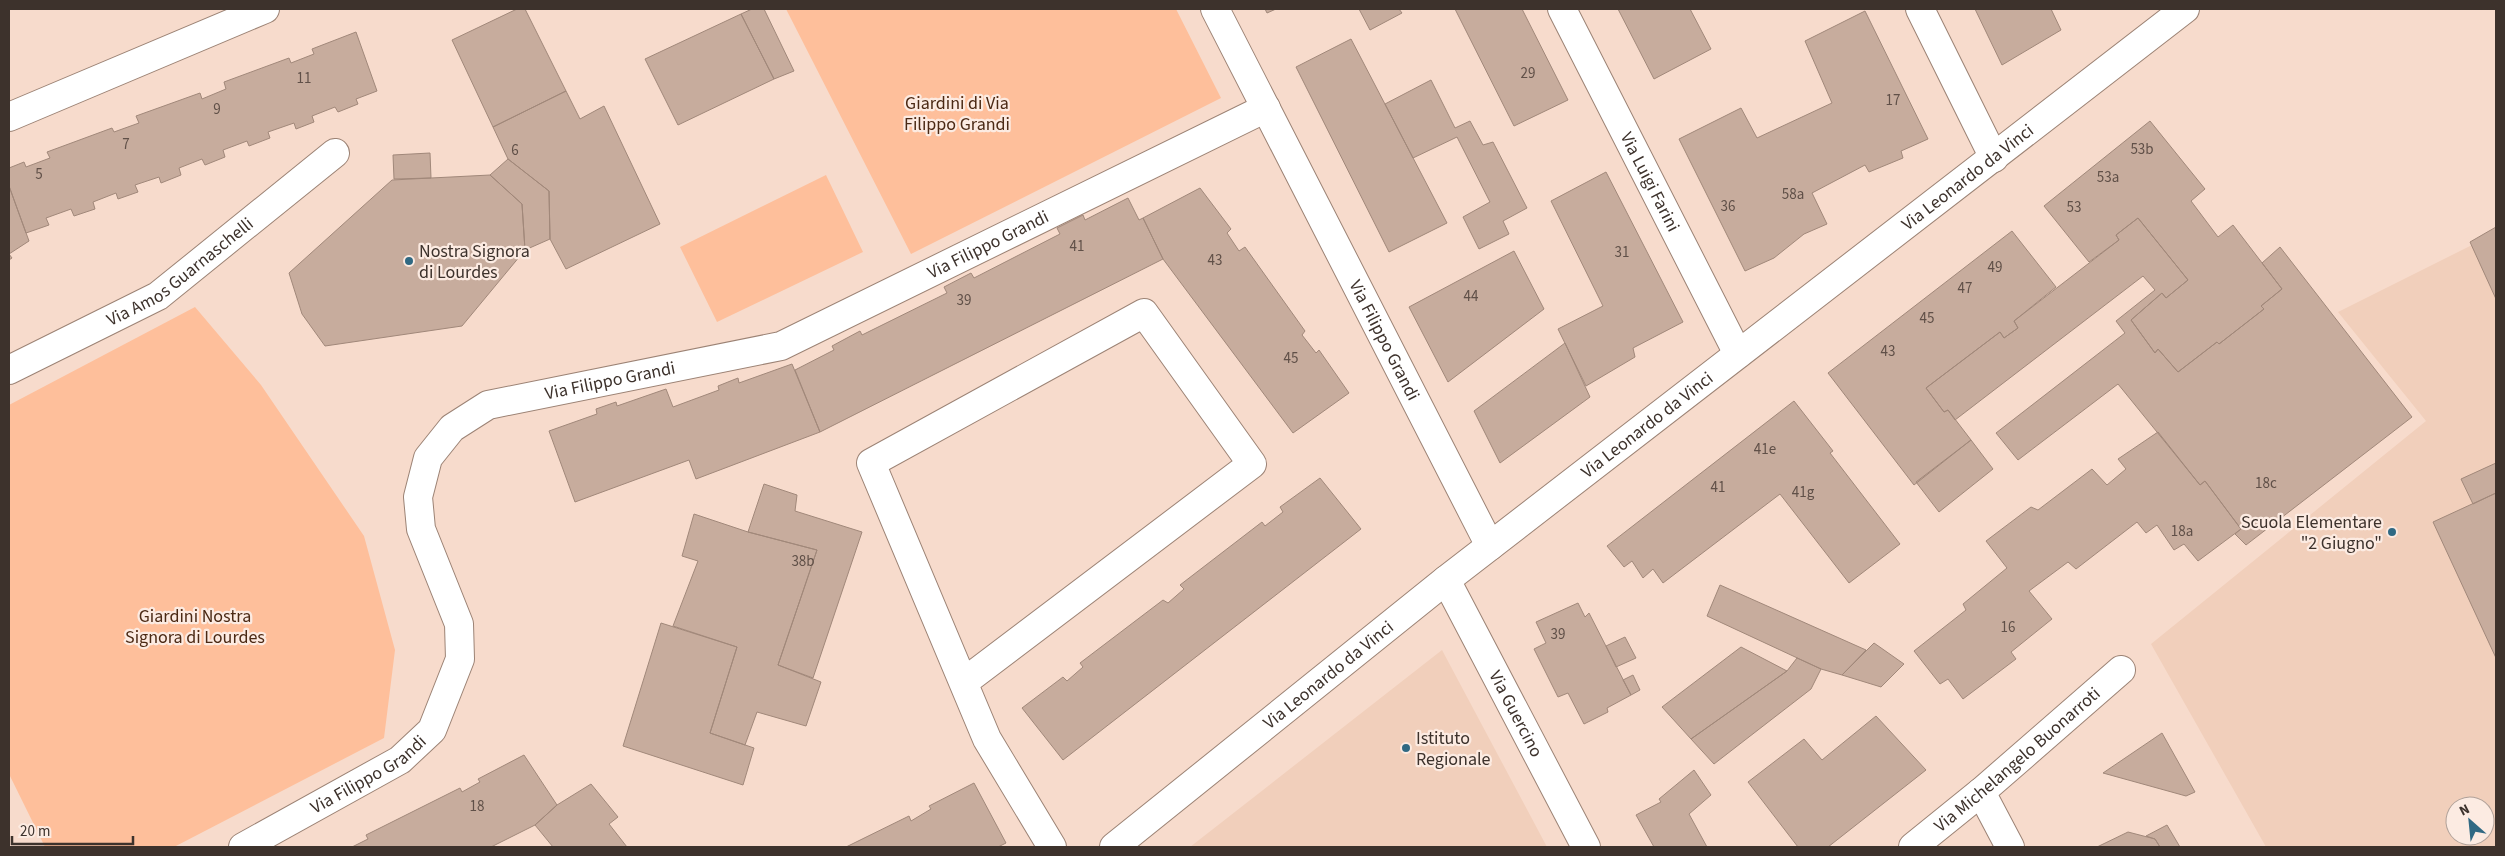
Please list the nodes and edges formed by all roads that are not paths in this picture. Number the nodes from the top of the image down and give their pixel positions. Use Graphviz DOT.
graph roads {
  1 [pos="265,9"];
  2 [pos="1215,9"];
  3 [pos="1562,9"];
  4 [pos="1920,9"];
  5 [pos="2185,9"];
  6 [pos="1266,108"];
  7 [pos="9,117"];
  8 [pos="335,153"];
  9 [pos="1994,158"];
  10 [pos="1738,354"];
  11 [pos="9,370"];
  12 [pos="1490,546"];
  13 [pos="1446,580"];
  14 [pos="2121,670"];
  15 [pos="964,682"];
  16 [pos="1981,792"];
  17 [pos="244,847"];
  18 [pos="1052,847"];
  19 [pos="1114,847"];
  20 [pos="1586,847"];
  21 [pos="1913,847"];
  22 [pos="2010,847"];
  1 -- 7 [label="street"];
  2 -- 6 [label="street, Via Filippo Grandi"];
  3 -- 10 [label="street, Via Luigi Farini"];
  4 -- 9 [label="street"];
  5 -- 9 [label="street, Via Leonardo da Vinci"];
  6 -- 12 [label="street, Via Filippo Grandi"];
  6 -- 17 [label="street, Via Filippo Grandi"];
  8 -- 11 [label="street, Via Amos Guarnaschelli"];
  9 -- 10 [label="street, Via Leonardo da Vinci"];
  10 -- 12 [label="street, Via Leonardo da Vinci"];
  12 -- 13 [label="street, Via Leonardo da Vinci"];
  13 -- 19 [label="street, Via Leonardo da Vinci"];
  13 -- 20 [label="street, Via Guercino"];
  14 -- 16 [label="street, Via Michelangelo Buonarroti"];
  15 -- 15 [label="street"];
  15 -- 18 [label="street"];
  16 -- 21 [label="street, Via Michelangelo Buonarroti"];
  16 -- 22 [label="street"];
}
